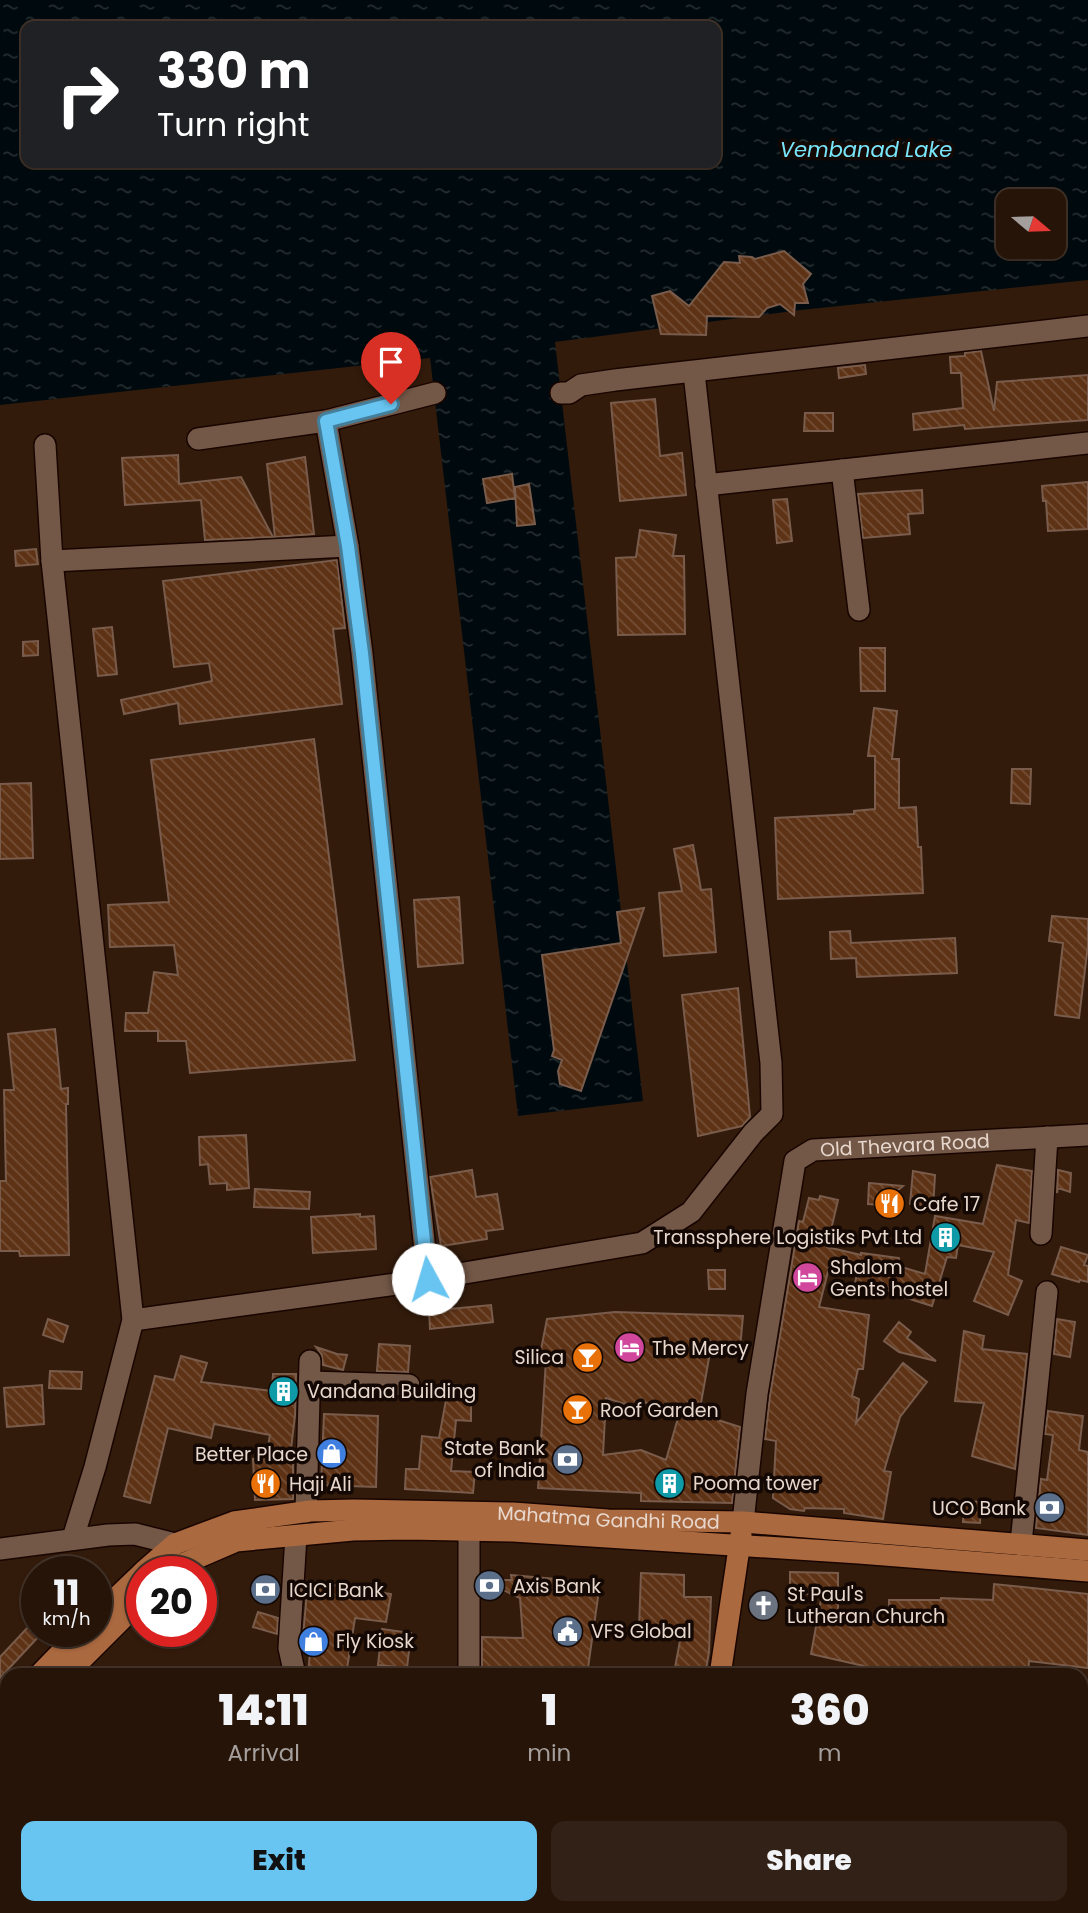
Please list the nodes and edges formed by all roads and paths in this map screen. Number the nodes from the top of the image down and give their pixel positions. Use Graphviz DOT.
graph roads {
  1 [pos="1088,327"];
  2 [pos="694,373"];
  3 [pos="435,393"];
  4 [pos="561,393"];
  5 [pos="326,421"];
  6 [pos="198,439"];
  7 [pos="1088,443"];
  8 [pos="45,445"];
  9 [pos="842,470"];
  10 [pos="706,485"];
  11 [pos="348,546"];
  12 [pos="52,561"];
  13 [pos="859,610"];
  14 [pos="1088,1135"];
  15 [pos="1047,1137"];
  16 [pos="1041,1234"];
  17 [pos="428,1279"];
  18 [pos="1047,1292"];
  19 [pos="133,1320"];
  20 [pos="409,1385"];
  21 [pos="306,1512"];
  22 [pos="743,1522"];
  23 [pos="468,1529"];
  24 [pos="296,1536"];
  25 [pos="73,1538"];
  26 [pos="174,1544"];
  27 [pos="1021,1544"];
  28 [pos="740,1546"];
  29 [pos="0,1549"];
  30 [pos="1088,1550"];
  31 [pos="161,1556"];
  32 [pos="177,1556"];
  33 [pos="204,1556"];
  34 [pos="1088,1571"];
  35 [pos="126,1588"];
  36 [pos="112,1602"];
  37 [pos="126,1615"];
  38 [pos="66,1647"];
  39 [pos="46,1668"];
  40 [pos="73,1668"];
  41 [pos="293,1668"];
  42 [pos="469,1668"];
  43 [pos="721,1668"];
  1 -- 2 [label="street"];
  2 -- 4 [label="street"];
  2 -- 10 [label="street"];
  3 -- 5 [label="street"];
  5 -- 6 [label="street"];
  5 -- 11 [label="street"];
  7 -- 9 [label="street"];
  8 -- 12 [label="street"];
  9 -- 10 [label="street"];
  9 -- 13 [label="street"];
  10 -- 17 [label="street"];
  11 -- 12 [label="street"];
  11 -- 17 [label="street"];
  12 -- 19 [label="street"];
  14 -- 15 [label="street, Old Thevara Road"];
  15 -- 16 [label="street"];
  15 -- 22 [label="street, Old Thevara Road"];
  17 -- 19 [label="street"];
  18 -- 27 [label="street"];
  19 -- 25 [label="street"];
  20 -- 21 [label="street"];
  21 -- 22 [label="main road, Mahatma Gandhi Road"];
  21 -- 26 [label="main road, Mahatma Gandhi Road"];
  22 -- 27 [label="main road, Mahatma Gandhi Road"];
  22 -- 28 [label="main road"];
  23 -- 24 [label="main road, Mahatma Gandhi Road"];
  23 -- 28 [label="main road, Mahatma Gandhi Road"];
  23 -- 42 [label="street"];
  24 -- 33 [label="main road, Mahatma Gandhi Road"];
  24 -- 41 [label="street"];
  25 -- 26 [label="street"];
  25 -- 29 [label="street"];
  26 -- 31 [label="main road, Mahatma Gandhi Road"];
  26 -- 32 [label="main road"];
  27 -- 30 [label="main road, Mahatma Gandhi Road"];
  28 -- 34 [label="main road, Mahatma Gandhi Road"];
  28 -- 43 [label="main road"];
  35 -- 36 [label="main road, Mahatma Gandhi Road"];
  37 -- 40 [label="main road"];
  38 -- 39 [label="main road"];
}
